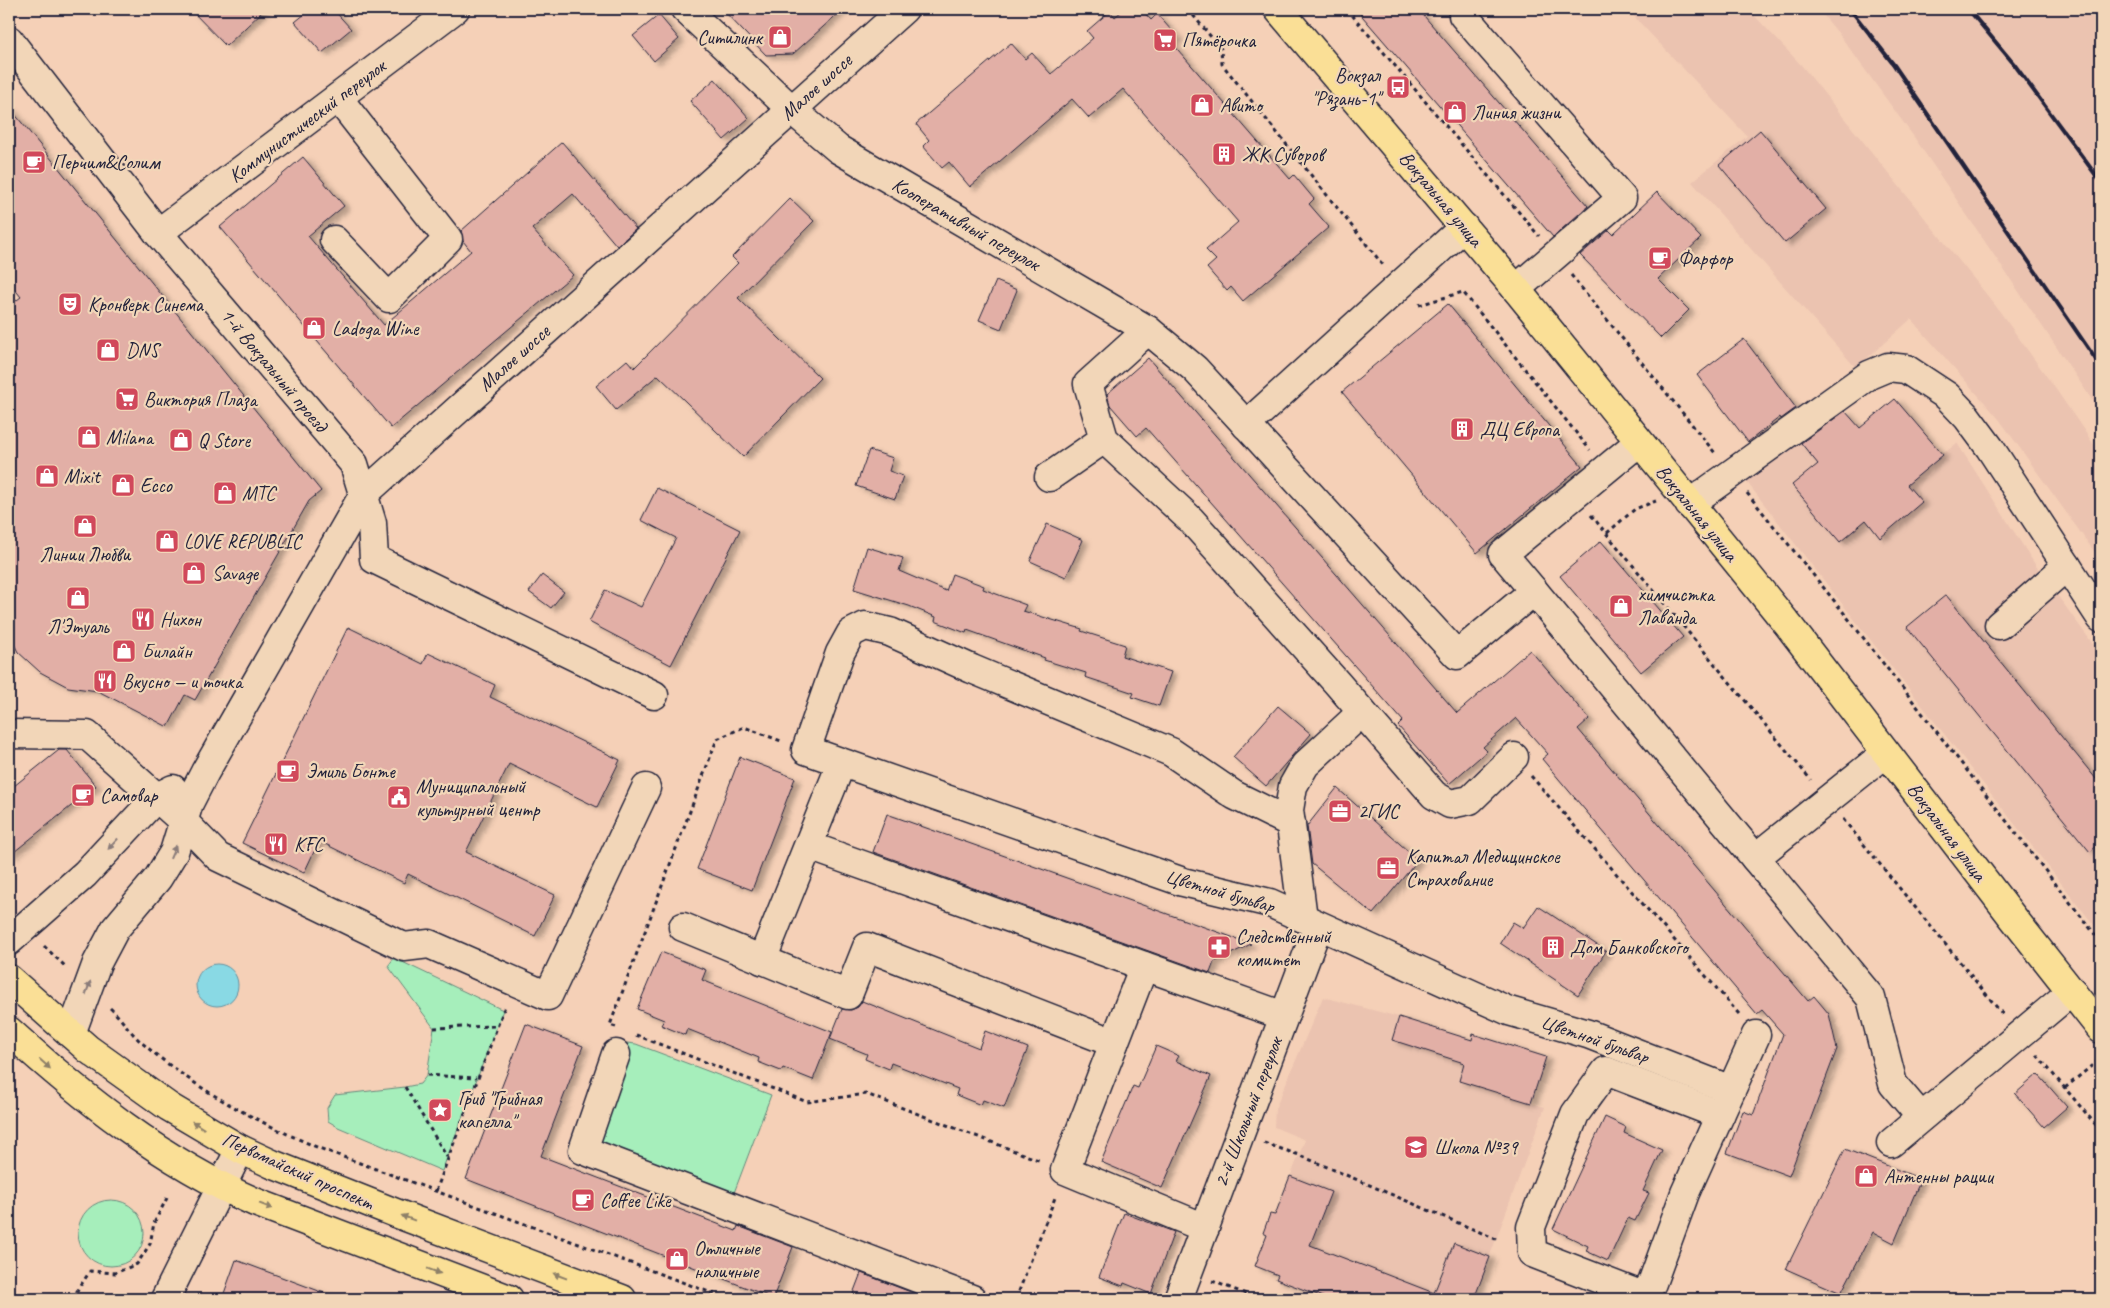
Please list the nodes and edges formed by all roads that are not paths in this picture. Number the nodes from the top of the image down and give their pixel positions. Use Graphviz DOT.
graph roads {
  1 [pos="455,9"];
  2 [pos="686,9"];
  3 [pos="904,9"];
  4 [pos="1278,9"];
  5 [pos="1463,15"];
  6 [pos="9,40"];
  7 [pos="338,98"];
  8 [pos="791,109"];
  9 [pos="1464,227"];
  10 [pos="158,233"];
  11 [pos="334,240"];
  12 [pos="1516,289"];
  13 [pos="1148,330"];
  14 [pos="1246,425"];
  15 [pos="1104,439"];
  16 [pos="1639,442"];
  17 [pos="1049,477"];
  18 [pos="364,494"];
  19 [pos="1689,504"];
  20 [pos="2067,566"];
  21 [pos="1534,591"];
  22 [pos="2101,618"];
  23 [pos="1999,625"];
  24 [pos="654,695"];
  25 [pos="1362,712"];
  26 [pos="9,734"];
  27 [pos="1886,753"];
  28 [pos="1514,757"];
  29 [pos="840,764"];
  30 [pos="205,772"];
  31 [pos="646,788"];
  32 [pos="157,797"];
  33 [pos="184,821"];
  34 [pos="1291,823"];
  35 [pos="809,846"];
  36 [pos="1755,858"];
  37 [pos="1311,922"];
  38 [pos="683,927"];
  39 [pos="16,934"];
  40 [pos="762,960"];
  41 [pos="1144,966"];
  42 [pos="9,979"];
  43 [pos="2072,992"];
  44 [pos="1284,1016"];
  45 [pos="2101,1029"];
  46 [pos="9,1031"];
  47 [pos="71,1034"];
  48 [pos="1756,1034"];
  49 [pos="1114,1043"];
  50 [pos="619,1044"];
  51 [pos="1731,1090"];
  52 [pos="1720,1115"];
  53 [pos="1921,1117"];
  54 [pos="1891,1143"];
  55 [pos="240,1149"];
  56 [pos="221,1187"];
  57 [pos="1205,1228"];
  58 [pos="1644,1298"];
  59 [pos="165,1299"];
  60 [pos="509,1299"];
  61 [pos="622,1299"];
  62 [pos="972,1299"];
  63 [pos="1178,1299"];
  1 -- 7 [label="street, Коммунистический переулок"];
  2 -- 8 [label="street, Кооперативный переулок"];
  3 -- 8 [label="street, Малое шоссе"];
  4 -- 9 [label="main road, Вокзальная улица"];
  5 -- 12 [label="street"];
  6 -- 10 [label="street, 1-й Вокзальный проезд"];
  7 -- 10 [label="street, Коммунистический переулок"];
  7 -- 11 [label="street"];
  8 -- 13 [label="street, Кооперативный переулок"];
  8 -- 18 [label="street, Малое шоссе"];
  9 -- 12 [label="main road, Вокзальная улица"];
  9 -- 14 [label="street"];
  10 -- 18 [label="street, 1-й Вокзальный проезд"];
  12 -- 16 [label="main road, Вокзальная улица"];
  13 -- 14 [label="street, Кооперативный переулок"];
  13 -- 15 [label="street"];
  14 -- 21 [label="street, Кооперативный переулок"];
  15 -- 17 [label="street"];
  15 -- 25 [label="street"];
  16 -- 19 [label="main road, Вокзальная улица"];
  16 -- 21 [label="street"];
  18 -- 24 [label="street, 1-й Вокзальный проезд"];
  18 -- 30 [label="street, Малое шоссе"];
  19 -- 20 [label="street"];
  19 -- 27 [label="main road, Вокзальная улица"];
  20 -- 22 [label="street"];
  20 -- 23 [label="street"];
  21 -- 36 [label="street"];
  25 -- 28 [label="street"];
  25 -- 34 [label="street"];
  26 -- 32 [label="street"];
  27 -- 36 [label="street"];
  27 -- 43 [label="main road, Вокзальная улица"];
  29 -- 34 [label="street, Цветной бульвар"];
  29 -- 35 [label="street"];
  29 -- 37 [label="street, Цветной бульвар"];
  30 -- 32 [label="street"];
  30 -- 33 [label="street, Малое шоссе"];
  31 -- 33 [label="street"];
  32 -- 33 [label="street"];
  32 -- 39 [label="street, one-way"];
  47 -- 33 [label="street, Малое шоссе, one-way"];
  34 -- 37 [label="street"];
  35 -- 40 [label="street"];
  35 -- 41 [label="street"];
  36 -- 53 [label="street"];
  37 -- 44 [label="street, 2-й Школьный переулок"];
  37 -- 51 [label="street, Цветной бульвар"];
  38 -- 40 [label="street"];
  40 -- 49 [label="street"];
  41 -- 44 [label="street"];
  41 -- 49 [label="street"];
  42 -- 47 [label="main road, Первомайский проспект"];
  43 -- 45 [label="main road, Вокзальная улица"];
  43 -- 53 [label="street"];
  44 -- 57 [label="street, 2-й Школьный переулок"];
  46 -- 56 [label="main road, Первомайский проспект, one-way"];
  55 -- 47 [label="main road, Первомайский проспект, one-way"];
  48 -- 51 [label="street"];
  49 -- 57 [label="street"];
  50 -- 62 [label="street"];
  51 -- 52 [label="street"];
  52 -- 58 [label="street"];
  52 -- 58 [label="street"];
  53 -- 54 [label="street"];
  55 -- 56 [label="street"];
  61 -- 55 [label="main road, Первомайский проспект, one-way"];
  56 -- 59 [label="street"];
  56 -- 60 [label="main road, Первомайский проспект, one-way"];
  57 -- 63 [label="street, 2-й Школьный переулок"];
}
